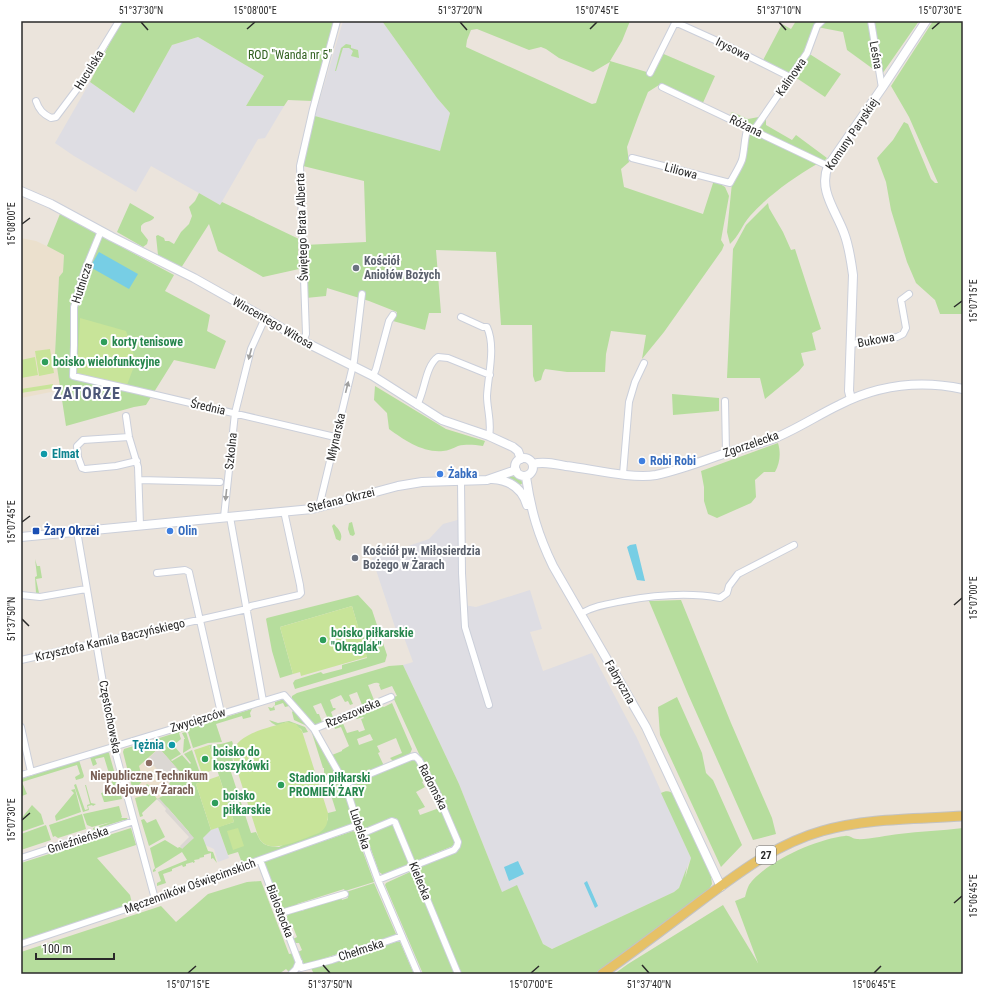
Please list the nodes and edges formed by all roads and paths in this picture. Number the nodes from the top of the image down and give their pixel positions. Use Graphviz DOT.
graph roads {
  1 [pos="119,21"];
  2 [pos="337,21"];
  3 [pos="822,21"];
  4 [pos="871,21"];
  5 [pos="926,21"];
  6 [pos="675,22"];
  7 [pos="650,73"];
  8 [pos="790,77"];
  9 [pos="662,87"];
  10 [pos="882,88"];
  11 [pos="36,101"];
  12 [pos="751,129"];
  13 [pos="632,158"];
  14 [pos="828,166"];
  15 [pos="21,191"];
  16 [pos="101,231"];
  17 [pos="362,294"];
  18 [pos="909,294"];
  19 [pos="393,315"];
  20 [pos="461,317"];
  21 [pos="264,318"];
  22 [pos="303,341"];
  23 [pos="851,344"];
  24 [pos="644,363"];
  25 [pos="352,367"];
  26 [pos="490,375"];
  27 [pos="373,376"];
  28 [pos="81,379"];
  29 [pos="963,389"];
  30 [pos="851,399"];
  31 [pos="725,401"];
  32 [pos="417,405"];
  33 [pos="235,413"];
  34 [pos="126,416"];
  35 [pos="129,436"];
  36 [pos="489,436"];
  37 [pos="335,437"];
  38 [pos="726,454"];
  39 [pos="521,459"];
  40 [pos="137,462"];
  41 [pos="533,464"];
  42 [pos="516,470"];
  43 [pos="623,474"];
  44 [pos="526,476"];
  45 [pos="492,479"];
  46 [pos="139,480"];
  47 [pos="461,481"];
  48 [pos="220,482"];
  49 [pos="319,507"];
  50 [pos="284,511"];
  51 [pos="227,517"];
  52 [pos="534,520"];
  53 [pos="140,525"];
  54 [pos="77,531"];
  55 [pos="21,537"];
  56 [pos="794,545"];
  57 [pos="157,573"];
  58 [pos="86,589"];
  59 [pos="21,595"];
  60 [pos="247,609"];
  61 [pos="582,613"];
  62 [pos="200,620"];
  63 [pos="96,643"];
  64 [pos="21,660"];
  65 [pos="284,695"];
  66 [pos="391,697"];
  67 [pos="263,701"];
  68 [pos="489,705"];
  69 [pos="221,713"];
  70 [pos="21,727"];
  71 [pos="314,729"];
  72 [pos="114,747"];
  73 [pos="31,772"];
  74 [pos="21,775"];
  75 [pos="345,784"];
  76 [pos="963,816"];
  77 [pos="134,821"];
  78 [pos="358,825"];
  79 [pos="361,834"];
  80 [pos="21,858"];
  81 [pos="260,860"];
  82 [pos="414,866"];
  83 [pos="378,880"];
  84 [pos="721,886"];
  85 [pos="345,894"];
  86 [pos="155,899"];
  87 [pos="281,913"];
  88 [pos="402,936"];
  89 [pos="21,944"];
  90 [pos="299,962"];
  91 [pos="291,974"];
  92 [pos="418,974"];
  93 [pos="458,974"];
  94 [pos="602,974"];
  1 -- 11 [label="street, Huculska"];
  2 -- 22 [label="street, Świętego Brata Alberta"];
  3 -- 8 [label="street, Kalinowa"];
  4 -- 10 [label="street, Leśna"];
  5 -- 10 [label="street, Komuny Paryskiej"];
  6 -- 7 [label="street"];
  6 -- 8 [label="street, Irysowa"];
  8 -- 12 [label="street, Kalinowa"];
  9 -- 12 [label="street, Różana"];
  10 -- 14 [label="street, Komuny Paryskiej"];
  12 -- 13 [label="street, Liliowa"];
  12 -- 14 [label="street, Różana"];
  14 -- 23 [label="street, Komuny Paryskiej"];
  15 -- 16 [label="street, Wincentego Witosa"];
  16 -- 21 [label="street, Wincentego Witosa"];
  16 -- 28 [label="street, Hutnicza"];
  17 -- 25 [label="street, Młynarska"];
  18 -- 23 [label="street, Bukowa"];
  19 -- 27 [label="street"];
  20 -- 26 [label="street"];
  21 -- 22 [label="street, Wincentego Witosa"];
  21 -- 33 [label="street, Szkolna, one-way"];
  22 -- 25 [label="street, Wincentego Witosa"];
  23 -- 30 [label="street, Komuny Paryskiej"];
  24 -- 43 [label="street"];
  25 -- 27 [label="street, Wincentego Witosa"];
  37 -- 25 [label="street, Młynarska, one-way"];
  26 -- 32 [label="street"];
  26 -- 36 [label="street"];
  27 -- 32 [label="street, Wincentego Witosa"];
  28 -- 33 [label="street, Średnia"];
  29 -- 30 [label="street, Zgorzelecka"];
  30 -- 38 [label="street, Zgorzelecka"];
  31 -- 38 [label="street"];
  32 -- 36 [label="street, Wincentego Witosa"];
  33 -- 37 [label="street, Średnia"];
  33 -- 51 [label="street, Szkolna, one-way"];
  34 -- 35 [label="street"];
  35 -- 40 [label="street"];
  35 -- 40 [label="street"];
  36 -- 39 [label="street, Wincentego Witosa"];
  37 -- 49 [label="street, Młynarska"];
  38 -- 43 [label="street, Zgorzelecka"];
  39 -- 41 [label="street"];
  39 -- 42 [label="street"];
  40 -- 46 [label="street"];
  41 -- 43 [label="street, Zgorzelecka"];
  41 -- 44 [label="street"];
  42 -- 44 [label="street"];
  42 -- 45 [label="street, Stefana Okrzei"];
  44 -- 52 [label="street, Fabryczna"];
  45 -- 47 [label="street, Stefana Okrzei"];
  45 -- 52 [label="street"];
  46 -- 48 [label="street"];
  46 -- 53 [label="street"];
  47 -- 49 [label="street, Stefana Okrzei"];
  47 -- 68 [label="street"];
  49 -- 50 [label="street, Stefana Okrzei"];
  50 -- 51 [label="street, Stefana Okrzei"];
  50 -- 60 [label="street, Krzysztofa Kamila Baczyńskiego"];
  51 -- 53 [label="street, Stefana Okrzei"];
  51 -- 60 [label="street"];
  52 -- 61 [label="street, Fabryczna"];
  53 -- 54 [label="street, Stefana Okrzei"];
  54 -- 55 [label="street, Stefana Okrzei"];
  54 -- 58 [label="street, Częstochowska"];
  56 -- 61 [label="street"];
  57 -- 62 [label="street, Krzysztofa Kamila Baczyńskiego"];
  58 -- 59 [label="street"];
  58 -- 63 [label="street, Częstochowska"];
  60 -- 62 [label="street, Krzysztofa Kamila Baczyńskiego"];
  60 -- 67 [label="street"];
  61 -- 84 [label="street, Fabryczna"];
  62 -- 63 [label="street, Krzysztofa Kamila Baczyńskiego"];
  62 -- 69 [label="street, Krzysztofa Kamila Baczyńskiego"];
  63 -- 64 [label="street, Krzysztofa Kamila Baczyńskiego"];
  63 -- 72 [label="street, Częstochowska"];
  65 -- 67 [label="street, Zwycięzców"];
  65 -- 71 [label="street, Lubelska"];
  66 -- 71 [label="street, Rzeszowska"];
  67 -- 69 [label="street, Zwycięzców"];
  69 -- 72 [label="street, Zwycięzców"];
  70 -- 73 [label="street"];
  71 -- 75 [label="street, Lubelska"];
  72 -- 73 [label="street, Zwycięzców"];
  72 -- 77 [label="street, Częstochowska"];
  73 -- 74 [label="street, Zwycięzców"];
  75 -- 78 [label="street, Lubelska"];
  75 -- 82 [label="street, Radomska"];
  76 -- 84 [label="main road, 27"];
  77 -- 80 [label="street, Gnieźnieńska"];
  77 -- 86 [label="street, Częstochowska"];
  78 -- 79 [label="street, Lubelska"];
  78 -- 81 [label="street, Męczenników Oświęcimskich"];
  79 -- 82 [label="street, Kielecka"];
  79 -- 83 [label="street, Lubelska"];
  81 -- 86 [label="street, Męczenników Oświęcimskich"];
  81 -- 87 [label="street, Białostocka"];
  82 -- 83 [label="street"];
  82 -- 93 [label="street, Kielecka"];
  83 -- 88 [label="street, Lubelska"];
  84 -- 94 [label="main road, 27"];
  85 -- 87 [label="street"];
  86 -- 89 [label="street, Męczenników Oświęcimskich"];
  87 -- 90 [label="street, Białostocka"];
  88 -- 90 [label="street, Chełmska"];
  88 -- 92 [label="street, Lubelska"];
  90 -- 91 [label="street"];
}
